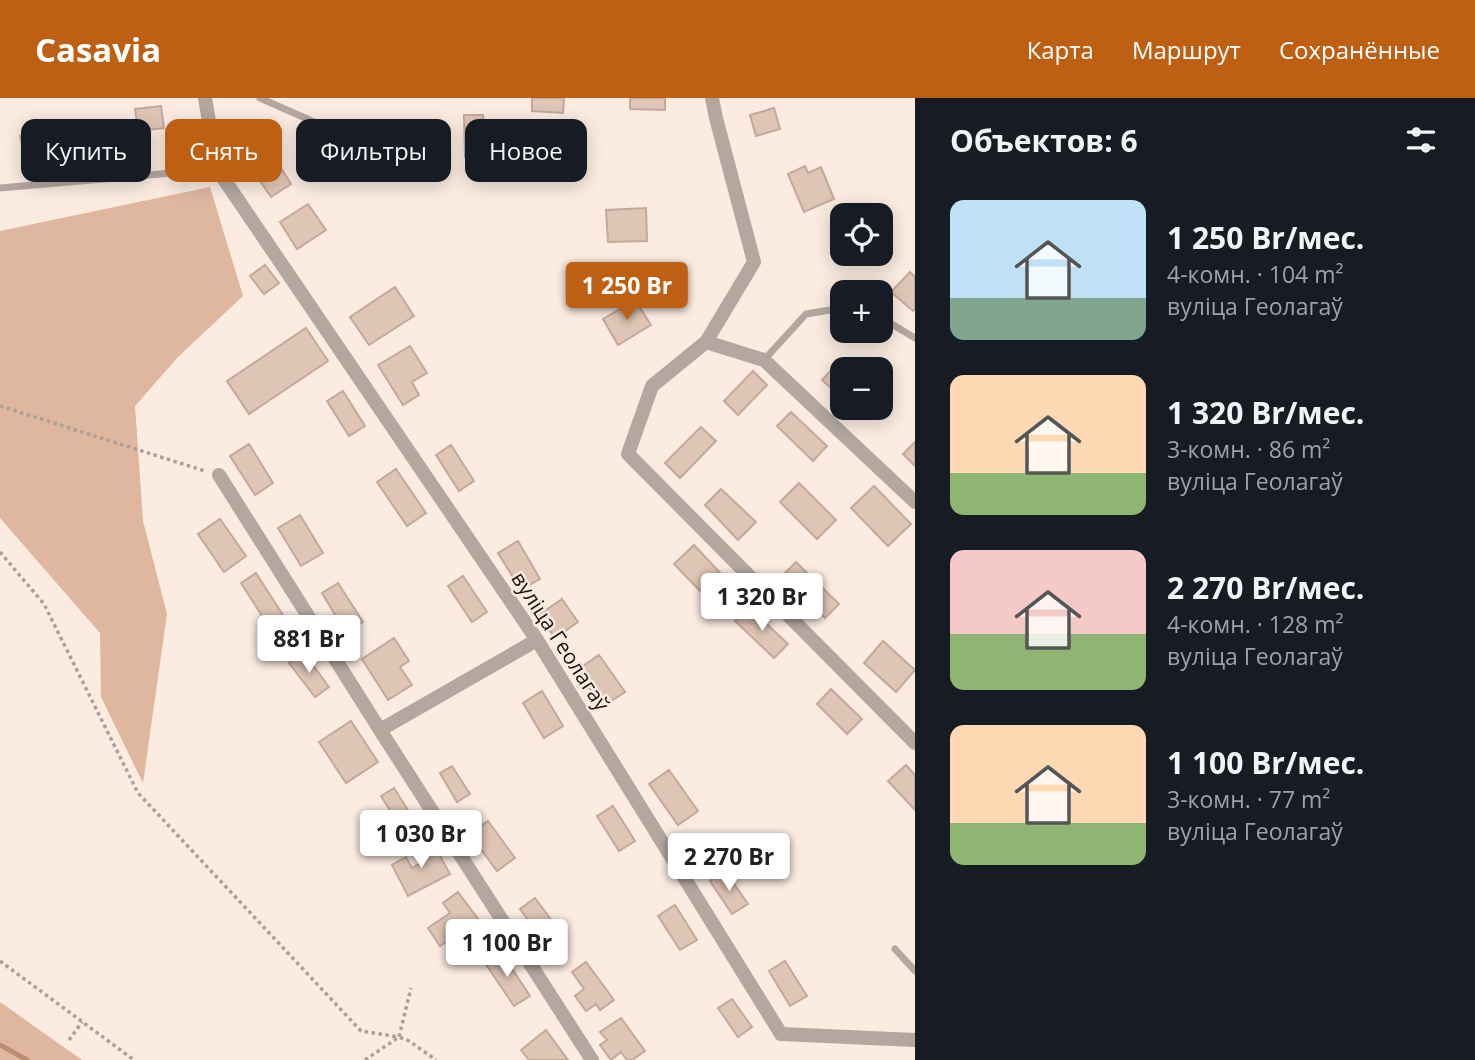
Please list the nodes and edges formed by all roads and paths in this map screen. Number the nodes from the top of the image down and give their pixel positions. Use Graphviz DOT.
graph roads {
  1 [pos="205,98"];
  2 [pos="260,98"];
  3 [pos="712,98"];
  4 [pos="209,119"];
  5 [pos="307,119"];
  6 [pos="165,174"];
  7 [pos="226,182"];
  8 [pos="0,188"];
  9 [pos="830,310"];
  10 [pos="893,325"];
  11 [pos="915,338"];
  12 [pos="706,342"];
  13 [pos="764,360"];
  14 [pos="0,406"];
  15 [pos="219,475"];
  16 [pos="915,502"];
  17 [pos="0,552"];
  18 [pos="537,640"];
  19 [pos="380,730"];
  20 [pos="915,743"];
  21 [pos="895,948"];
  22 [pos="0,961"];
  23 [pos="915,971"];
  24 [pos="411,988"];
  25 [pos="82,1021"];
  26 [pos="399,1037"];
  27 [pos="69,1040"];
  28 [pos="915,1040"];
  29 [pos="134,1060"];
  30 [pos="365,1060"];
  31 [pos="436,1060"];
  32 [pos="592,1060"];
  1 -- 4 [label="street"];
  2 -- 5 [label="lane"];
  3 -- 12 [label="street"];
  6 -- 8 [label="lane"];
  7 -- 18 [label="street, вуліца Геолагаў"];
  9 -- 13 [label="lane"];
  10 -- 11 [label="lane"];
  12 -- 13 [label="street"];
  12 -- 20 [label="street"];
  13 -- 16 [label="street"];
  14 -- 15 [label="path"];
  15 -- 19 [label="street"];
  17 -- 26 [label="path"];
  18 -- 19 [label="street"];
  18 -- 28 [label="street, вуліца Геолагаў"];
  19 -- 32 [label="street"];
  21 -- 23 [label="lane"];
  22 -- 25 [label="path"];
  24 -- 26 [label="path"];
  25 -- 27 [label="path"];
  25 -- 29 [label="path"];
  26 -- 30 [label="path"];
  26 -- 31 [label="path"];
}
